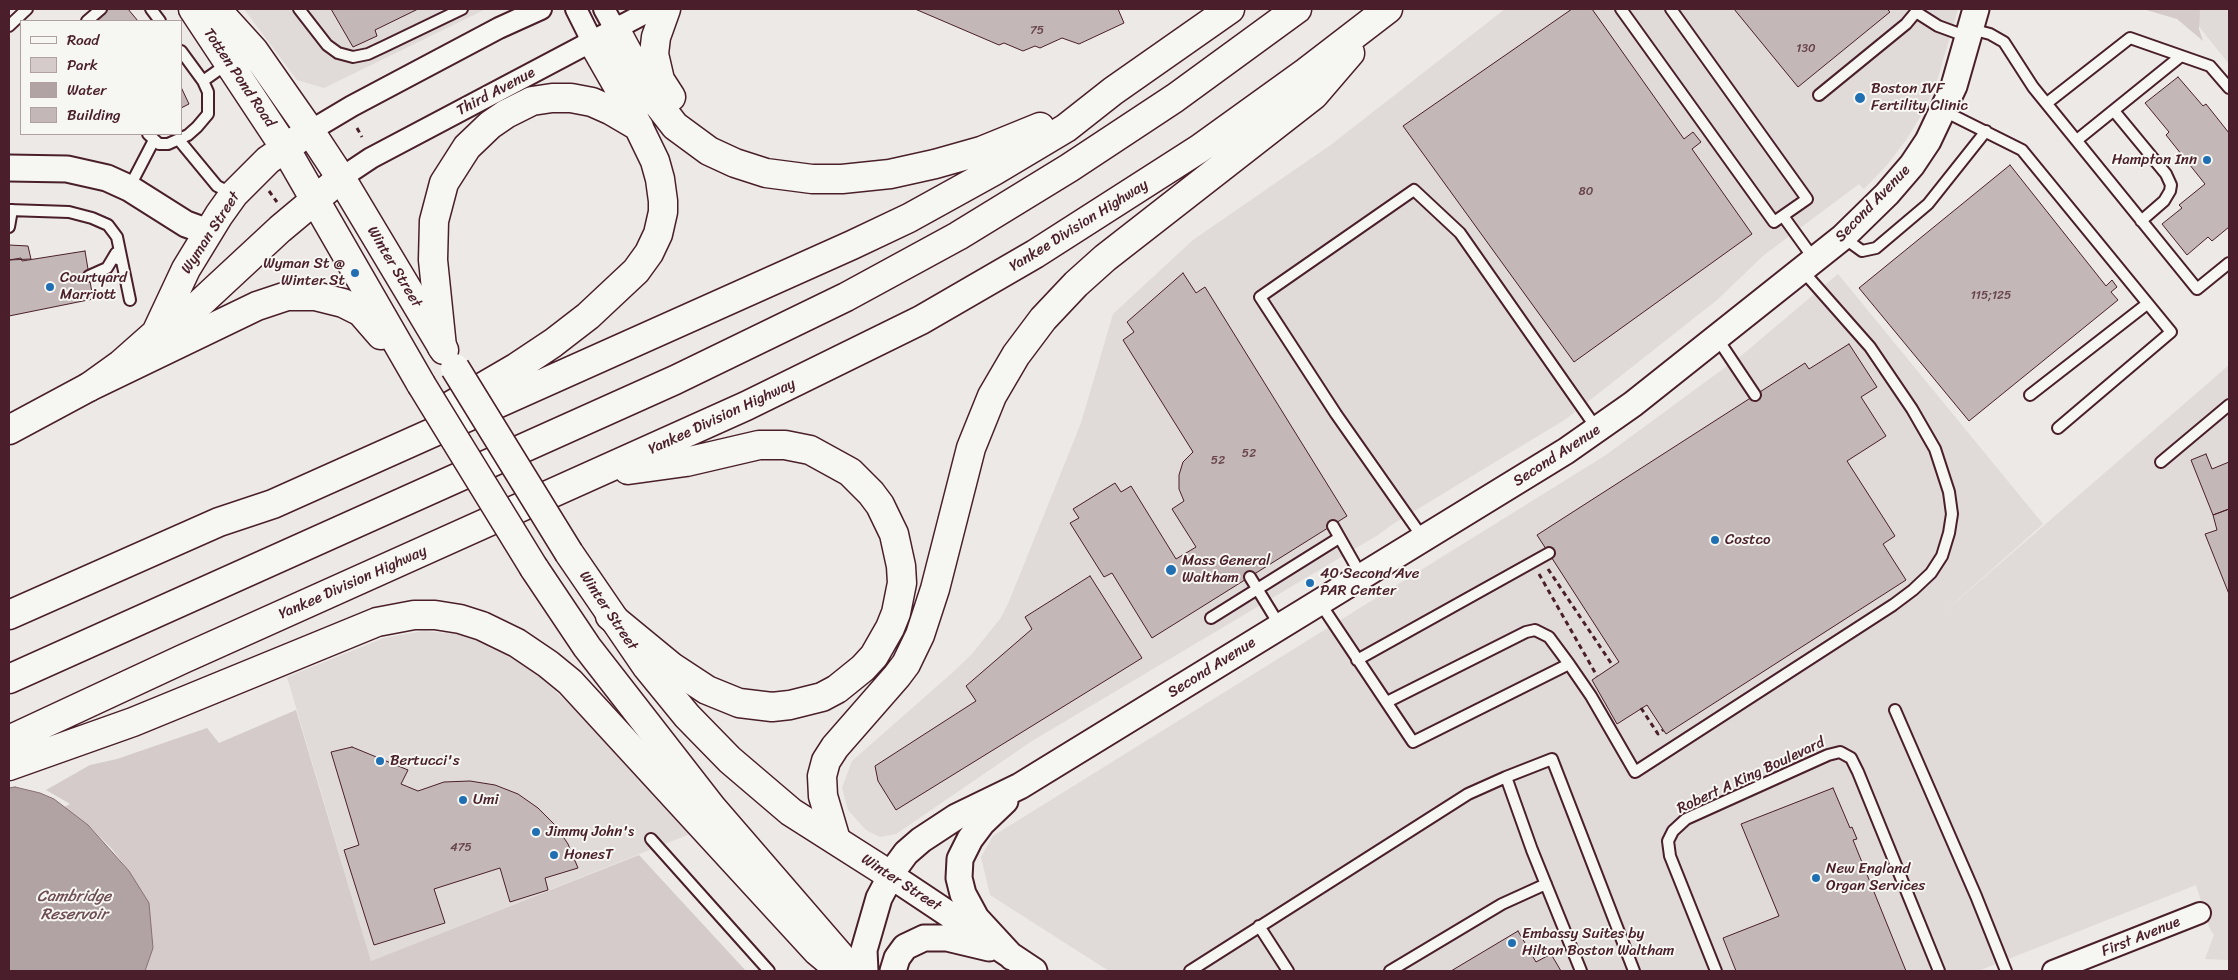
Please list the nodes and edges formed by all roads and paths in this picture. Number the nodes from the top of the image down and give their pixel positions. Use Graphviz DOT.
graph roads {
  1 [pos="28,9"];
  2 [pos="102,9"];
  3 [pos="152,9"];
  4 [pos="193,9"];
  5 [pos="216,9"];
  6 [pos="299,9"];
  7 [pos="462,9"];
  8 [pos="541,9"];
  9 [pos="576,9"];
  10 [pos="653,9"];
  11 [pos="666,9"];
  12 [pos="1230,9"];
  13 [pos="1297,9"];
  14 [pos="1388,9"];
  15 [pos="1621,9"];
  16 [pos="1671,9"];
  17 [pos="1917,10"];
  18 [pos="88,20"];
  19 [pos="159,20"];
  20 [pos="1971,25"];
  21 [pos="9,26"];
  22 [pos="604,26"];
  23 [pos="182,52"];
  24 [pos="2181,56"];
  25 [pos="228,64"];
  26 [pos="203,81"];
  27 [pos="2229,88"];
  28 [pos="1113,91"];
  29 [pos="1819,95"];
  30 [pos="2047,103"];
  31 [pos="1944,111"];
  32 [pos="2114,111"];
  33 [pos="639,127"];
  34 [pos="357,128"];
  35 [pos="310,131"];
  36 [pos="1986,131"];
  37 [pos="151,137"];
  38 [pos="362,137"];
  39 [pos="178,140"];
  40 [pos="2076,140"];
  41 [pos="285,148"];
  42 [pos="9,168"];
  43 [pos="781,176"];
  44 [pos="341,178"];
  45 [pos="129,188"];
  46 [pos="268,189"];
  47 [pos="234,194"];
  48 [pos="314,200"];
  49 [pos="278,202"];
  50 [pos="10,210"];
  51 [pos="1783,216"];
  52 [pos="2141,221"];
  53 [pos="9,227"];
  54 [pos="208,232"];
  55 [pos="1843,237"];
  56 [pos="2229,263"];
  57 [pos="1809,265"];
  58 [pos="89,276"];
  59 [pos="2147,304"];
  60 [pos="156,333"];
  61 [pos="1717,338"];
  62 [pos="449,358"];
  63 [pos="417,386"];
  64 [pos="89,387"];
  65 [pos="1755,395"];
  66 [pos="2030,396"];
  67 [pos="2229,405"];
  68 [pos="2058,428"];
  69 [pos="9,430"];
  70 [pos="1598,430"];
  71 [pos="2161,462"];
  72 [pos="596,474"];
  73 [pos="219,522"];
  74 [pos="1333,526"];
  75 [pos="1340,538"];
  76 [pos="1424,539"];
  77 [pos="1549,553"];
  78 [pos="1250,577"];
  79 [pos="1362,577"];
  80 [pos="1257,589"];
  81 [pos="1320,603"];
  82 [pos="9,615"];
  83 [pos="610,616"];
  84 [pos="1211,618"];
  85 [pos="1280,627"];
  86 [pos="1357,660"];
  87 [pos="1569,664"];
  88 [pos="1613,666"];
  89 [pos="1597,676"];
  90 [pos="9,679"];
  91 [pos="1387,702"];
  92 [pos="1641,708"];
  93 [pos="1895,710"];
  94 [pos="1663,730"];
  95 [pos="9,740"];
  96 [pos="9,766"];
  97 [pos="1506,777"];
  98 [pos="1020,786"];
  99 [pos="651,839"];
  100 [pos="836,840"];
  101 [pos="890,875"];
  102 [pos="1546,884"];
  103 [pos="2200,913"];
  104 [pos="1259,926"];
  105 [pos="1012,957"];
  106 [pos="769,971"];
  107 [pos="841,971"];
  108 [pos="853,971"];
  109 [pos="866,971"];
  110 [pos="894,971"];
  111 [pos="1034,971"];
  112 [pos="1190,971"];
  113 [pos="1288,971"];
  114 [pos="1390,971"];
  115 [pos="1581,971"];
  116 [pos="1634,971"];
  117 [pos="1716,971"];
  118 [pos="1939,971"];
  119 [pos="2006,971"];
  120 [pos="2053,971"];
  1 -- 21 [label="lane"];
  2 -- 18 [label="lane"];
  3 -- 19 [label="lane"];
  4 -- 25 [label="main road, Totten Pond Road"];
  5 -- 35 [label="main road, Totten Pond Road"];
  6 -- 7 [label="lane"];
  8 -- 35 [label="street"];
  9 -- 22 [label="street"];
  10 -- 22 [label="street, Third Avenue"];
  11 -- 43 [label="main road"];
  12 -- 28 [label="main road"];
  13 -- 90 [label="main road"];
  14 -- 72 [label="main road, Yankee Division Highway"];
  14 -- 100 [label="main road"];
  15 -- 51 [label="lane"];
  16 -- 51 [label="lane"];
  17 -- 20 [label="lane"];
  17 -- 29 [label="lane"];
  20 -- 30 [label="lane"];
  20 -- 31 [label="street, Second Avenue"];
  22 -- 33 [label="main road"];
  22 -- 43 [label="main road"];
  22 -- 44 [label="street, Third Avenue"];
  23 -- 26 [label="lane"];
  24 -- 27 [label="lane"];
  24 -- 30 [label="lane"];
  24 -- 32 [label="lane"];
  25 -- 26 [label="lane"];
  25 -- 41 [label="main road, Totten Pond Road"];
  26 -- 39 [label="lane"];
  28 -- 43 [label="main road"];
  28 -- 73 [label="main road"];
  30 -- 40 [label="lane"];
  31 -- 36 [label="lane"];
  31 -- 55 [label="street, Second Avenue"];
  32 -- 40 [label="lane"];
  32 -- 52 [label="lane"];
  33 -- 62 [label="main road"];
  33 -- 73 [label="main road"];
  34 -- 38 [label="path"];
  35 -- 41 [label="main road, Wyman Street"];
  35 -- 44 [label="main road, Winter Street"];
  36 -- 55 [label="lane"];
  36 -- 59 [label="lane"];
  37 -- 39 [label="lane"];
  37 -- 45 [label="lane"];
  39 -- 47 [label="lane"];
  40 -- 52 [label="lane"];
  41 -- 47 [label="main road, Wyman Street"];
  41 -- 48 [label="main road"];
  42 -- 45 [label="street"];
  44 -- 48 [label="main road, Wyman Street"];
  44 -- 62 [label="main road, Winter Street"];
  45 -- 54 [label="street"];
  46 -- 49 [label="path"];
  47 -- 54 [label="main road, Wyman Street"];
  48 -- 60 [label="main road, Wyman Street"];
  48 -- 63 [label="main road"];
  50 -- 53 [label="lane"];
  50 -- 58 [label="lane"];
  51 -- 57 [label="lane"];
  52 -- 56 [label="lane"];
  54 -- 60 [label="main road, Wyman Street"];
  55 -- 57 [label="street, Second Avenue"];
  57 -- 61 [label="street, Second Avenue"];
  57 -- 87 [label="lane"];
  59 -- 66 [label="lane"];
  59 -- 68 [label="lane"];
  60 -- 64 [label="main road, Wyman Street"];
  61 -- 65 [label="lane"];
  61 -- 70 [label="street, Second Avenue"];
  62 -- 83 [label="main road, Winter Street, bridge"];
  63 -- 64 [label="main road"];
  63 -- 108 [label="main road, bridge"];
  64 -- 69 [label="main road, Wyman Street"];
  67 -- 71 [label="lane"];
  70 -- 76 [label="street, Second Avenue"];
  70 -- 76 [label="lane"];
  72 -- 83 [label="main road"];
  72 -- 95 [label="main road, Yankee Division Highway"];
  73 -- 82 [label="main road"];
  74 -- 75 [label="lane"];
  75 -- 79 [label="lane"];
  75 -- 80 [label="lane"];
  76 -- 79 [label="street, Second Avenue"];
  77 -- 86 [label="lane"];
  78 -- 80 [label="lane"];
  79 -- 81 [label="street, Second Avenue"];
  80 -- 84 [label="lane"];
  80 -- 85 [label="lane"];
  81 -- 85 [label="street, Second Avenue"];
  81 -- 86 [label="lane"];
  83 -- 100 [label="main road, Winter Street"];
  85 -- 98 [label="street, Second Avenue"];
  86 -- 91 [label="lane"];
  87 -- 91 [label="lane"];
  87 -- 91 [label="lane"];
  88 -- 89 [label="path"];
  92 -- 94 [label="path"];
  93 -- 119 [label="lane"];
  96 -- 107 [label="main road"];
  97 -- 102 [label="lane"];
  97 -- 104 [label="lane"];
  97 -- 116 [label="lane"];
  98 -- 101 [label="street, Second Avenue"];
  98 -- 105 [label="street, Second Avenue"];
  99 -- 106 [label="lane"];
  100 -- 101 [label="main road, Winter Street"];
  101 -- 105 [label="street, Winter Street"];
  101 -- 109 [label="street, Second Avenue"];
  102 -- 114 [label="lane"];
  102 -- 115 [label="lane"];
  103 -- 120 [label="street, First Avenue"];
  104 -- 112 [label="lane"];
  104 -- 113 [label="lane"];
  105 -- 110 [label="street"];
  105 -- 111 [label="street, Winter Street"];
  117 -- 118 [label="lane, Robert A King Boulevard"];
}
